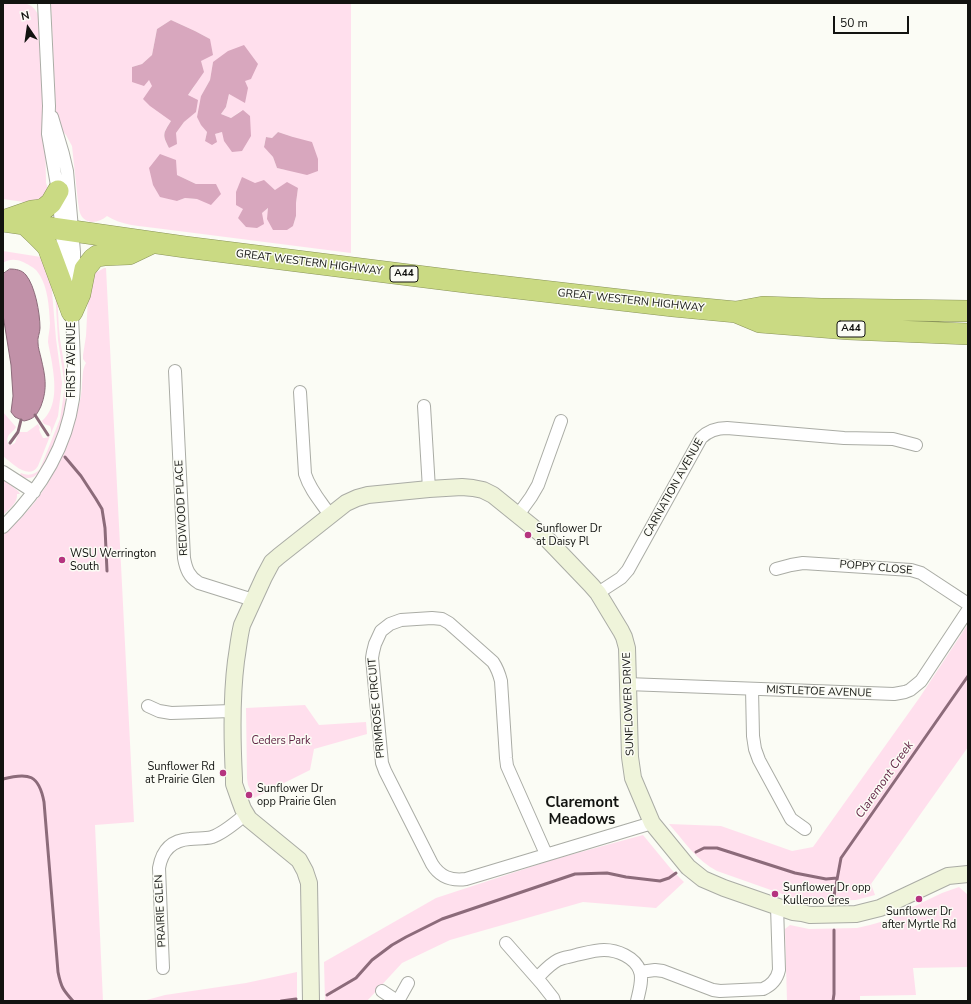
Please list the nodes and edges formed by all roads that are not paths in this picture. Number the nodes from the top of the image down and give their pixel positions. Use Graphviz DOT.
graph roads {
  1 [pos="44,3"];
  2 [pos="49,106"];
  3 [pos="58,191"];
  4 [pos="4,221"];
  5 [pos="25,224"];
  6 [pos="67,231"];
  7 [pos="152,243"];
  8 [pos="968,311"];
  9 [pos="72,312"];
  10 [pos="736,312"];
  11 [pos="968,334"];
  12 [pos="175,371"];
  13 [pos="300,392"];
  14 [pos="424,406"];
  15 [pos="561,422"];
  16 [pos="916,446"];
  17 [pos="3,472"];
  18 [pos="429,489"];
  19 [pos="34,492"];
  20 [pos="330,515"];
  21 [pos="518,515"];
  22 [pos="3,527"];
  23 [pos="776,569"];
  24 [pos="598,593"];
  25 [pos="253,600"];
  26 [pos="968,604"];
  27 [pos="968,610"];
  28 [pos="628,684"];
  29 [pos="752,689"];
  30 [pos="148,706"];
  31 [pos="232,711"];
  32 [pos="246,814"];
  33 [pos="652,823"];
  34 [pos="805,829"];
  35 [pos="546,854"];
  36 [pos="968,874"];
  37 [pos="777,906"];
  38 [pos="506,943"];
  39 [pos="163,968"];
  40 [pos="640,972"];
  41 [pos="537,978"];
  42 [pos="408,983"];
  43 [pos="382,991"];
  44 [pos="739,996"];
  45 [pos="311,1001"];
  46 [pos="397,1001"];
  47 [pos="554,1001"];
  48 [pos="637,1001"];
  1 -- 2 [label="street, FIRST AVENUE"];
  2 -- 3 [label="street, FIRST AVENUE"];
  2 -- 6 [label="street, FIRST AVENUE"];
  3 -- 4 [label="highway"];
  3 -- 6 [label="street, FIRST AVENUE"];
  4 -- 5 [label="highway, GREAT WESTERN HIGHWAY / A44"];
  5 -- 6 [label="highway, GREAT WESTERN HIGHWAY / A44"];
  5 -- 9 [label="highway"];
  6 -- 7 [label="highway, GREAT WESTERN HIGHWAY / A44"];
  6 -- 9 [label="street, FIRST AVENUE"];
  7 -- 9 [label="highway"];
  7 -- 10 [label="highway, GREAT WESTERN HIGHWAY / A44"];
  8 -- 10 [label="highway, GREAT WESTERN HIGHWAY / A44"];
  9 -- 19 [label="street, FIRST AVENUE"];
  10 -- 11 [label="highway, GREAT WESTERN HIGHWAY / A44"];
  12 -- 25 [label="street, REDWOOD PLACE"];
  13 -- 20 [label="street"];
  14 -- 18 [label="street"];
  15 -- 21 [label="street"];
  16 -- 24 [label="street, CARNATION AVENUE"];
  17 -- 19 [label="street"];
  18 -- 20 [label="street, SUNFLOWER DRIVE"];
  18 -- 21 [label="street, SUNFLOWER DRIVE"];
  19 -- 22 [label="street, FIRST AVENUE"];
  20 -- 25 [label="street, SUNFLOWER DRIVE"];
  21 -- 24 [label="street, SUNFLOWER DRIVE"];
  23 -- 26 [label="street, POPPY CLOSE"];
  24 -- 28 [label="street, SUNFLOWER DRIVE"];
  25 -- 31 [label="street, SUNFLOWER DRIVE"];
  27 -- 29 [label="street, MISTLETOE AVENUE"];
  28 -- 29 [label="street, MISTLETOE AVENUE"];
  28 -- 33 [label="street, SUNFLOWER DRIVE"];
  29 -- 34 [label="street"];
  30 -- 31 [label="street"];
  31 -- 32 [label="street, SUNFLOWER DRIVE"];
  32 -- 39 [label="street, PRAIRIE GLEN"];
  32 -- 45 [label="street, SUNFLOWER DRIVE"];
  33 -- 35 [label="street, PRIMROSE CIRCUIT"];
  33 -- 37 [label="street, SUNFLOWER DRIVE"];
  35 -- 35 [label="street, PRIMROSE CIRCUIT"];
  36 -- 37 [label="street, SUNFLOWER DRIVE"];
  37 -- 44 [label="street"];
  38 -- 41 [label="street"];
  40 -- 41 [label="street"];
  40 -- 44 [label="street"];
  40 -- 48 [label="street"];
  41 -- 47 [label="street"];
  42 -- 46 [label="street"];
  43 -- 46 [label="street"];
}
